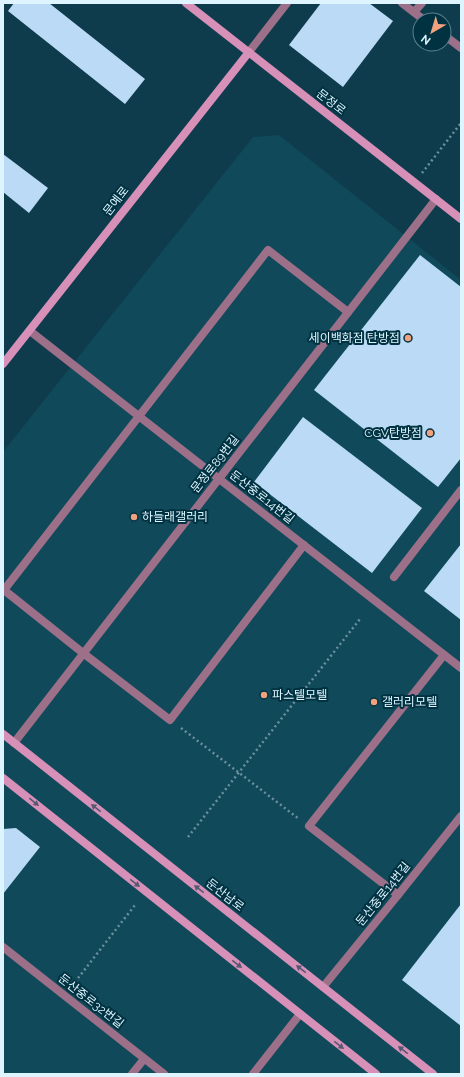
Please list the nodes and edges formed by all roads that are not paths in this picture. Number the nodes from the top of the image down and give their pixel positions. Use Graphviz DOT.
graph roads {
  1 [pos="186,3"];
  2 [pos="287,3"];
  3 [pos="402,3"];
  4 [pos="422,3"];
  5 [pos="414,12"];
  6 [pos="452,41"];
  7 [pos="461,48"];
  8 [pos="249,52"];
  9 [pos="436,199"];
  10 [pos="461,219"];
  11 [pos="348,312"];
  12 [pos="30,330"];
  13 [pos="3,364"];
  14 [pos="140,416"];
  15 [pos="219,479"];
  16 [pos="461,490"];
  17 [pos="304,545"];
  18 [pos="394,577"];
  19 [pos="83,653"];
  20 [pos="444,655"];
  21 [pos="461,668"];
  22 [pos="3,734"];
  23 [pos="14,743"];
  24 [pos="3,778"];
  25 [pos="461,816"];
  26 [pos="398,895"];
  27 [pos="3,947"];
  28 [pos="323,987"];
  29 [pos="300,1014"];
  30 [pos="144,1058"];
  31 [pos="132,1074"];
  32 [pos="164,1074"];
  33 [pos="253,1074"];
  34 [pos="376,1074"];
  35 [pos="433,1074"];
  1 -- 8 [label="main road, 문정로"];
  2 -- 8 [label="street"];
  3 -- 5 [label="street"];
  4 -- 5 [label="street"];
  6 -- 7 [label="street"];
  8 -- 9 [label="main road, 문정로"];
  8 -- 12 [label="main road, 문예로"];
  9 -- 10 [label="main road, 문정로"];
  9 -- 11 [label="street, 문정로89번길"];
  11 -- 14 [label="street"];
  11 -- 15 [label="street, 문정로89번길"];
  12 -- 13 [label="main road, 문예로"];
  12 -- 14 [label="street, 둔산중로14번길"];
  14 -- 15 [label="street, 둔산중로14번길"];
  14 -- 19 [label="street"];
  15 -- 17 [label="street, 둔산중로14번길"];
  15 -- 19 [label="street, 문정로89번길"];
  16 -- 18 [label="street"];
  17 -- 19 [label="street"];
  17 -- 20 [label="street, 둔산중로14번길"];
  19 -- 23 [label="street, 문정로89번길"];
  20 -- 21 [label="street, 둔산중로14번길"];
  20 -- 26 [label="street"];
  22 -- 23 [label="main road, 둔산남로"];
  28 -- 23 [label="main road, 둔산남로, one-way"];
  24 -- 29 [label="main road, one-way"];
  25 -- 26 [label="street, 둔산중로14번길"];
  26 -- 28 [label="street, 둔산중로14번길"];
  27 -- 30 [label="street, 둔산중로32번길"];
  35 -- 28 [label="main road, 둔산남로, one-way"];
  29 -- 33 [label="street"];
  29 -- 34 [label="main road, one-way"];
  30 -- 31 [label="street"];
  30 -- 32 [label="street, 둔산중로32번길"];
}
